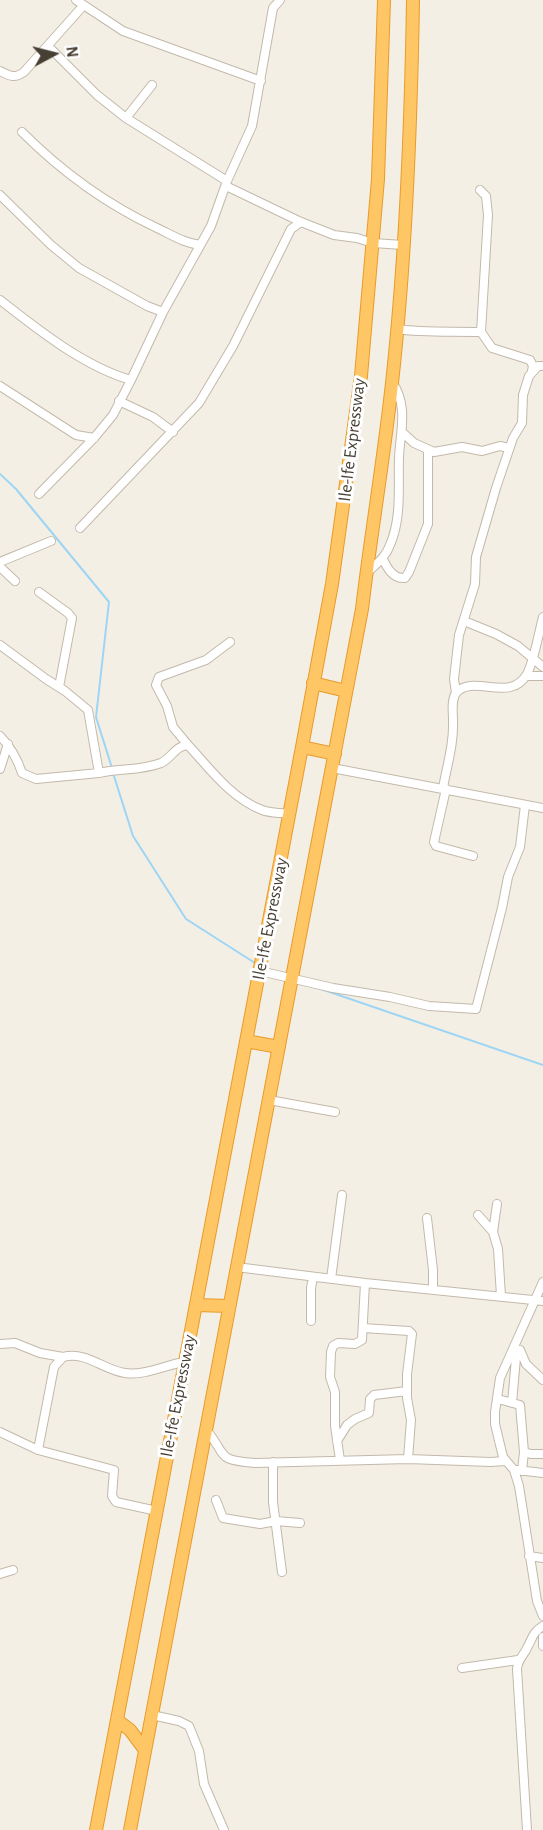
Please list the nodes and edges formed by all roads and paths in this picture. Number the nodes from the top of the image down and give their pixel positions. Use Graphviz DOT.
graph roads {
  1 [pos="280,0"];
  2 [pos="384,0"];
  3 [pos="413,0"];
  4 [pos="79,3"];
  5 [pos="48,46"];
  6 [pos="0,71"];
  7 [pos="261,81"];
  8 [pos="152,85"];
  9 [pos="126,118"];
  10 [pos="22,132"];
  11 [pos="226,184"];
  12 [pos="480,190"];
  13 [pos="0,195"];
  14 [pos="301,222"];
  15 [pos="373,243"];
  16 [pos="200,245"];
  17 [pos="403,245"];
  18 [pos="0,300"];
  19 [pos="163,312"];
  20 [pos="397,329"];
  21 [pos="481,332"];
  22 [pos="543,366"];
  23 [pos="532,371"];
  24 [pos="131,380"];
  25 [pos="392,382"];
  26 [pos="0,386"];
  27 [pos="120,401"];
  28 [pos="173,432"];
  29 [pos="402,432"];
  30 [pos="94,438"];
  31 [pos="414,443"];
  32 [pos="401,446"];
  33 [pos="509,448"];
  34 [pos="428,450"];
  35 [pos="39,494"];
  36 [pos="80,528"];
  37 [pos="51,541"];
  38 [pos="382,559"];
  39 [pos="0,562"];
  40 [pos="0,567"];
  41 [pos="366,573"];
  42 [pos="15,581"];
  43 [pos="39,592"];
  44 [pos="543,617"];
  45 [pos="465,621"];
  46 [pos="230,642"];
  47 [pos="0,645"];
  48 [pos="532,658"];
  49 [pos="543,667"];
  50 [pos="526,676"];
  51 [pos="543,676"];
  52 [pos="313,683"];
  53 [pos="59,687"];
  54 [pos="346,691"];
  55 [pos="456,693"];
  56 [pos="0,736"];
  57 [pos="8,744"];
  58 [pos="188,745"];
  59 [pos="302,747"];
  60 [pos="335,754"];
  61 [pos="332,768"];
  62 [pos="0,769"];
  63 [pos="99,773"];
  64 [pos="445,788"];
  65 [pos="525,805"];
  66 [pos="543,808"];
  67 [pos="290,814"];
  68 [pos="473,856"];
  69 [pos="260,971"];
  70 [pos="291,977"];
  71 [pos="246,1041"];
  72 [pos="279,1047"];
  73 [pos="269,1100"];
  74 [pos="335,1112"];
  75 [pos="342,1195"];
  76 [pos="497,1204"];
  77 [pos="478,1215"];
  78 [pos="427,1218"];
  79 [pos="493,1232"];
  80 [pos="237,1267"];
  81 [pos="313,1277"];
  82 [pos="331,1279"];
  83 [pos="543,1282"];
  84 [pos="365,1283"];
  85 [pos="433,1290"];
  86 [pos="501,1296"];
  87 [pos="539,1300"];
  88 [pos="196,1305"];
  89 [pos="229,1306"];
  90 [pos="311,1321"];
  91 [pos="363,1328"];
  92 [pos="518,1341"];
  93 [pos="0,1344"];
  94 [pos="521,1353"];
  95 [pos="63,1357"];
  96 [pos="184,1362"];
  97 [pos="543,1380"];
  98 [pos="407,1391"];
  99 [pos="498,1399"];
  100 [pos="512,1403"];
  101 [pos="206,1429"];
  102 [pos="0,1432"];
  103 [pos="337,1441"];
  104 [pos="38,1450"];
  105 [pos="524,1452"];
  106 [pos="543,1454"];
  107 [pos="408,1459"];
  108 [pos="340,1460"];
  109 [pos="273,1462"];
  110 [pos="512,1466"];
  111 [pos="543,1473"];
  112 [pos="216,1500"];
  113 [pos="157,1511"];
  114 [pos="276,1521"];
  115 [pos="300,1523"];
  116 [pos="530,1556"];
  117 [pos="543,1558"];
  118 [pos="13,1570"];
  119 [pos="282,1572"];
  120 [pos="0,1574"];
  121 [pos="543,1616"];
  122 [pos="543,1626"];
  123 [pos="543,1637"];
  124 [pos="543,1646"];
  125 [pos="518,1660"];
  126 [pos="462,1668"];
  127 [pos="152,1714"];
  128 [pos="117,1720"];
  129 [pos="145,1750"];
  130 [pos="96,1830"];
  131 [pos="130,1830"];
  132 [pos="224,1830"];
  133 [pos="528,1830"];
  1 -- 7 [label="street"];
  2 -- 15 [label="highway, Ile-Ife Expressway"];
  3 -- 17 [label="highway, Ile-Ife Expressway"];
  4 -- 5 [label="street"];
  4 -- 7 [label="street"];
  5 -- 6 [label="street"];
  5 -- 9 [label="street"];
  7 -- 11 [label="street"];
  8 -- 9 [label="street"];
  9 -- 11 [label="street"];
  10 -- 16 [label="street"];
  11 -- 14 [label="street"];
  11 -- 16 [label="street"];
  12 -- 21 [label="street"];
  13 -- 19 [label="street"];
  14 -- 15 [label="street"];
  14 -- 28 [label="street"];
  15 -- 17 [label="street"];
  15 -- 52 [label="highway, Ile-Ife Expressway"];
  16 -- 19 [label="street"];
  17 -- 20 [label="highway, Ile-Ife Expressway"];
  18 -- 24 [label="street"];
  19 -- 24 [label="street"];
  20 -- 21 [label="street"];
  20 -- 25 [label="highway, Ile-Ife Expressway"];
  21 -- 23 [label="street"];
  22 -- 23 [label="street"];
  23 -- 33 [label="street"];
  24 -- 27 [label="street"];
  25 -- 29 [label="street"];
  25 -- 41 [label="highway, Ile-Ife Expressway"];
  26 -- 30 [label="street"];
  27 -- 28 [label="street"];
  27 -- 30 [label="street"];
  28 -- 36 [label="street"];
  29 -- 31 [label="street"];
  29 -- 32 [label="street"];
  30 -- 35 [label="street"];
  31 -- 32 [label="street"];
  31 -- 34 [label="street"];
  32 -- 38 [label="street"];
  33 -- 34 [label="street"];
  33 -- 45 [label="street"];
  34 -- 38 [label="street"];
  37 -- 39 [label="street"];
  38 -- 41 [label="street"];
  40 -- 42 [label="street"];
  41 -- 54 [label="highway, Ile-Ife Expressway"];
  43 -- 53 [label="street"];
  44 -- 48 [label="street"];
  45 -- 48 [label="street"];
  45 -- 55 [label="street"];
  46 -- 58 [label="street"];
  47 -- 53 [label="street"];
  48 -- 49 [label="street"];
  48 -- 50 [label="street"];
  50 -- 51 [label="street"];
  50 -- 55 [label="street"];
  52 -- 54 [label="highway"];
  52 -- 59 [label="highway, Ile-Ife Expressway"];
  53 -- 63 [label="street"];
  54 -- 60 [label="highway, Ile-Ife Expressway"];
  55 -- 64 [label="street"];
  56 -- 57 [label="street"];
  57 -- 62 [label="street"];
  57 -- 63 [label="street"];
  58 -- 63 [label="street"];
  58 -- 67 [label="street"];
  59 -- 60 [label="highway"];
  59 -- 67 [label="highway, Ile-Ife Expressway"];
  60 -- 61 [label="highway, Ile-Ife Expressway"];
  61 -- 64 [label="street"];
  61 -- 70 [label="highway, Ile-Ife Expressway"];
  64 -- 65 [label="street"];
  64 -- 68 [label="street"];
  65 -- 66 [label="street"];
  65 -- 70 [label="street"];
  67 -- 69 [label="highway, Ile-Ife Expressway"];
  69 -- 70 [label="street"];
  69 -- 71 [label="highway, Ile-Ife Expressway"];
  70 -- 72 [label="highway, Ile-Ife Expressway"];
  71 -- 72 [label="highway"];
  71 -- 88 [label="highway, Ile-Ife Expressway"];
  72 -- 73 [label="highway, Ile-Ife Expressway"];
  73 -- 74 [label="street"];
  73 -- 80 [label="highway, Ile-Ife Expressway"];
  75 -- 82 [label="street"];
  76 -- 79 [label="street"];
  77 -- 79 [label="street"];
  78 -- 85 [label="street"];
  79 -- 86 [label="street"];
  80 -- 81 [label="street"];
  80 -- 89 [label="highway, Ile-Ife Expressway"];
  81 -- 82 [label="street"];
  81 -- 90 [label="street"];
  82 -- 84 [label="street"];
  83 -- 87 [label="street"];
  84 -- 85 [label="street"];
  84 -- 91 [label="street"];
  85 -- 86 [label="street"];
  86 -- 87 [label="street"];
  87 -- 92 [label="street"];
  88 -- 89 [label="highway"];
  88 -- 96 [label="highway, Ile-Ife Expressway"];
  89 -- 101 [label="highway, Ile-Ife Expressway"];
  91 -- 98 [label="street"];
  91 -- 103 [label="street"];
  92 -- 94 [label="street"];
  92 -- 99 [label="street"];
  93 -- 95 [label="street"];
  94 -- 97 [label="street"];
  94 -- 100 [label="street"];
  95 -- 96 [label="street"];
  95 -- 104 [label="street"];
  96 -- 113 [label="highway, Ile-Ife Expressway"];
  98 -- 103 [label="street"];
  98 -- 107 [label="street"];
  99 -- 100 [label="street"];
  99 -- 110 [label="street"];
  100 -- 105 [label="street"];
  101 -- 109 [label="street"];
  101 -- 127 [label="highway, Ile-Ife Expressway"];
  102 -- 104 [label="street"];
  103 -- 108 [label="street"];
  104 -- 113 [label="street"];
  105 -- 106 [label="street"];
  105 -- 110 [label="street"];
  105 -- 110 [label="street"];
  107 -- 108 [label="street"];
  107 -- 110 [label="street"];
  108 -- 109 [label="street"];
  109 -- 114 [label="street"];
  110 -- 111 [label="street"];
  110 -- 116 [label="street"];
  112 -- 114 [label="street"];
  113 -- 128 [label="highway, Ile-Ife Expressway"];
  114 -- 115 [label="street"];
  114 -- 119 [label="street"];
  116 -- 117 [label="street"];
  116 -- 121 [label="street"];
  118 -- 120 [label="street"];
  122 -- 125 [label="street"];
  123 -- 124 [label="street"];
  125 -- 126 [label="street"];
  125 -- 133 [label="street"];
  127 -- 129 [label="highway, Ile-Ife Expressway"];
  127 -- 132 [label="street"];
  128 -- 129 [label="highway"];
  128 -- 130 [label="highway, Ile-Ife Expressway"];
  129 -- 131 [label="highway, Ile-Ife Expressway"];
}
